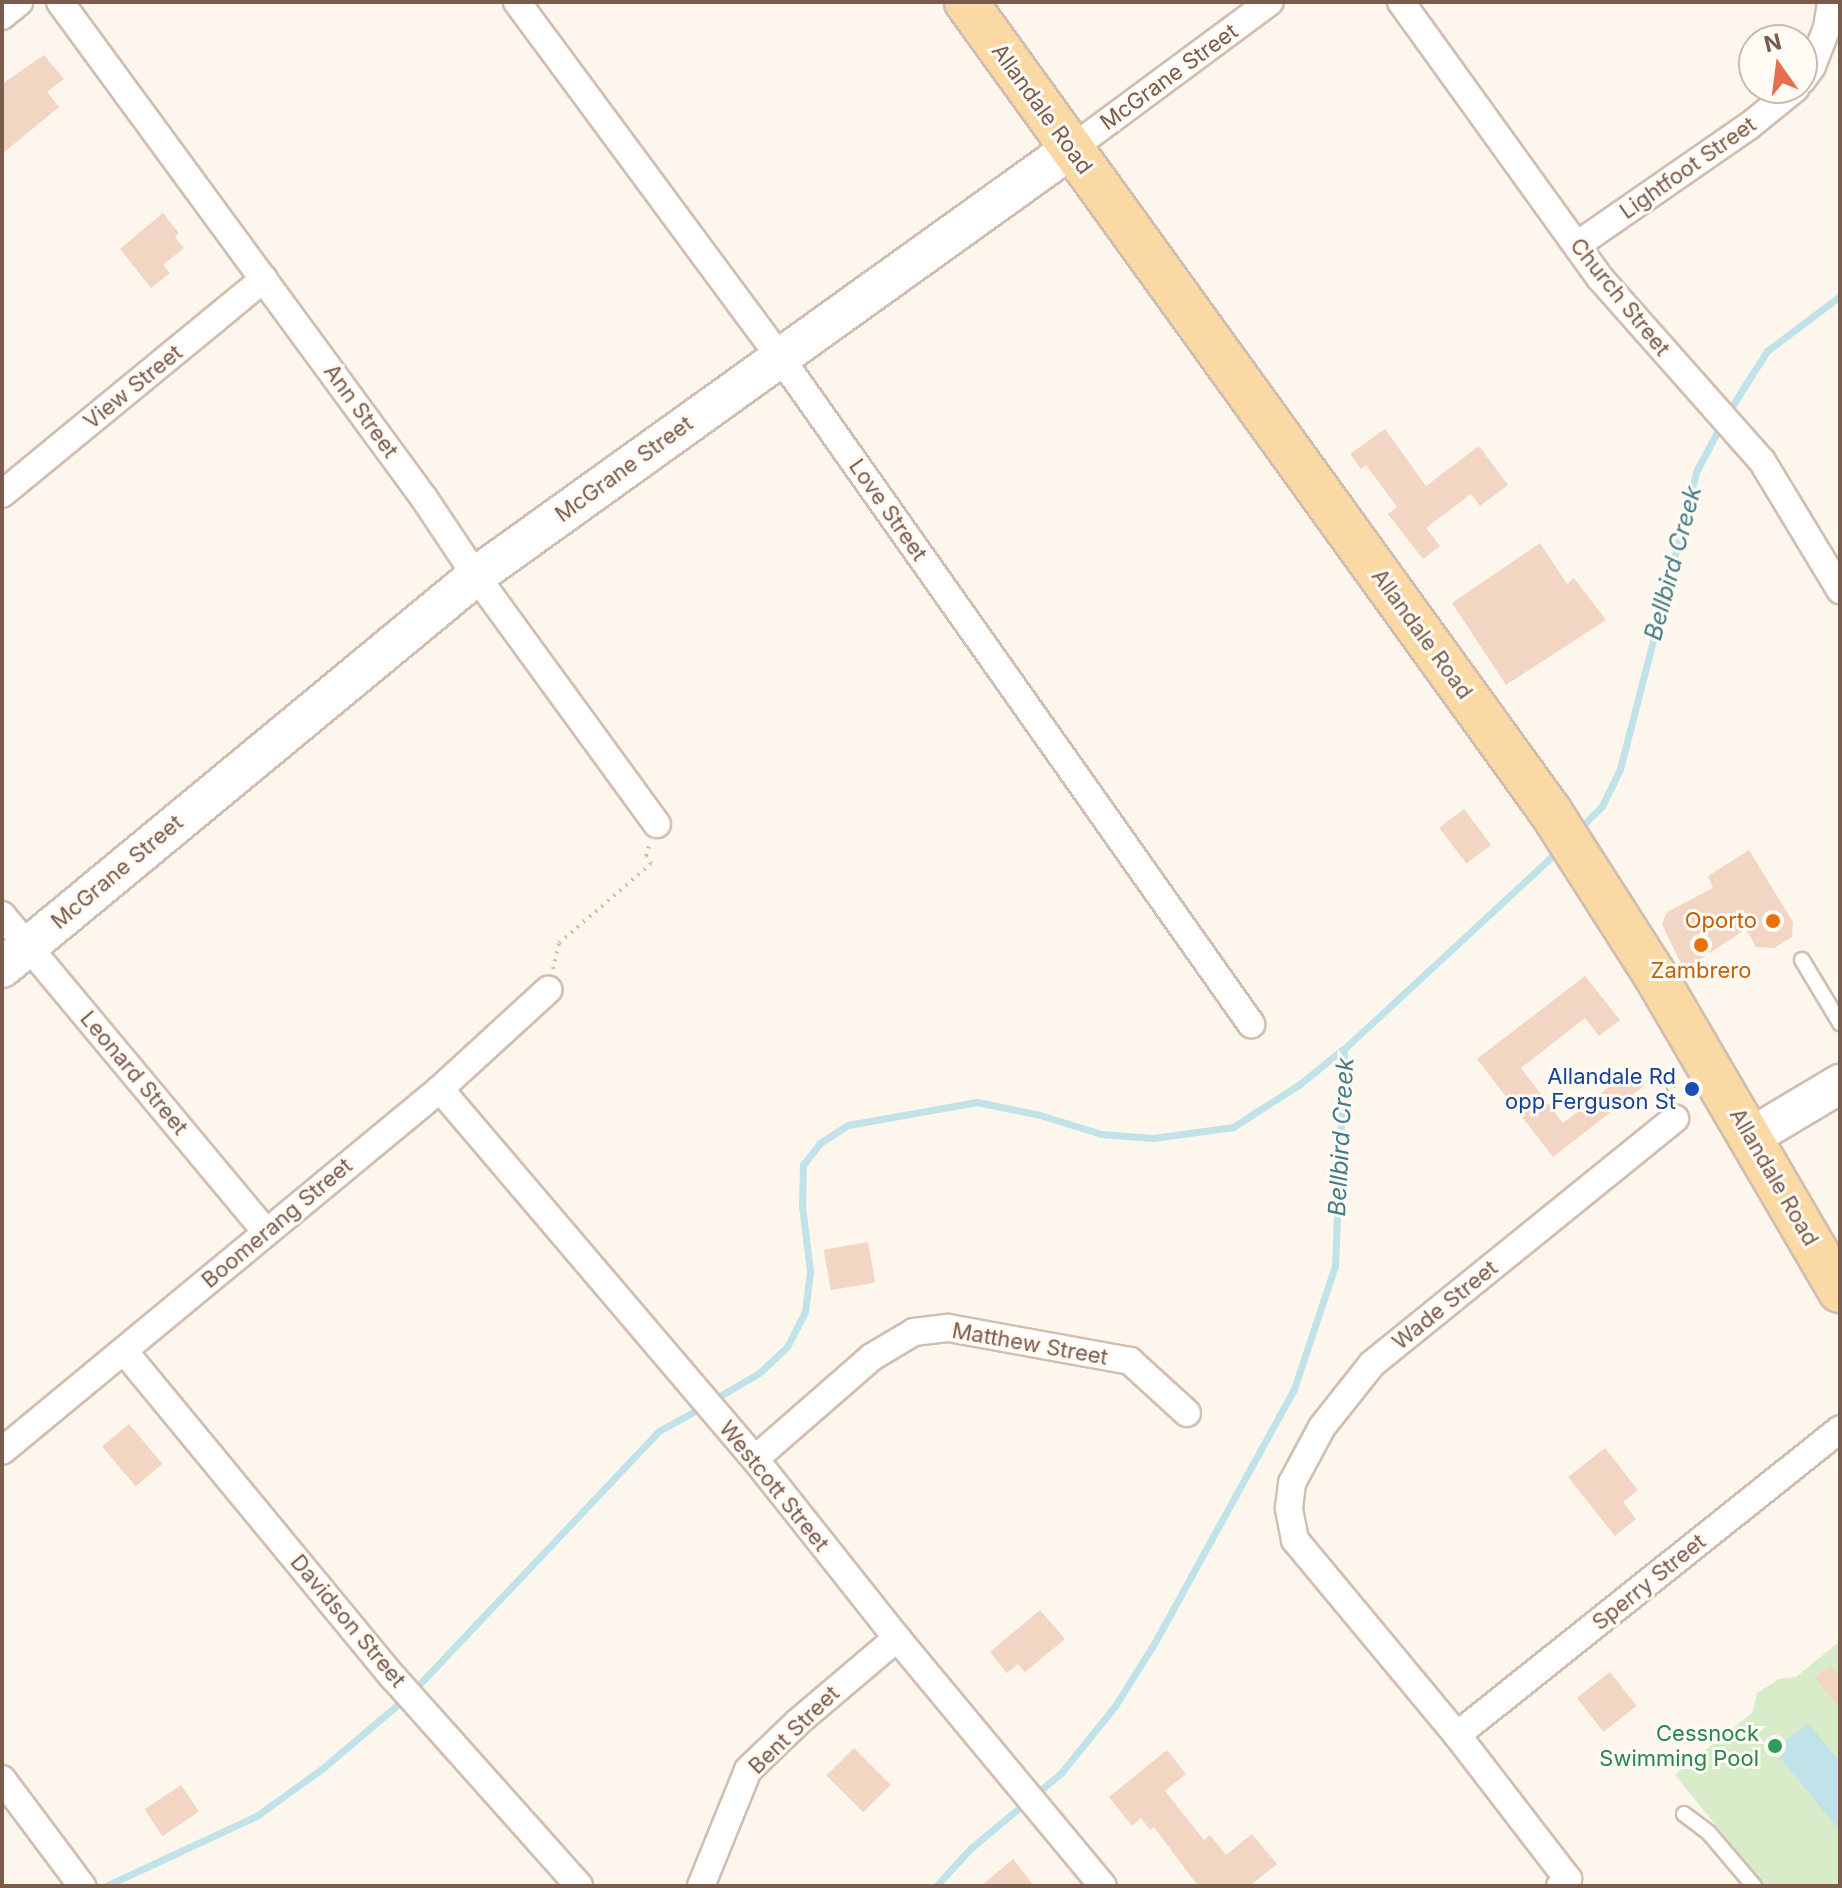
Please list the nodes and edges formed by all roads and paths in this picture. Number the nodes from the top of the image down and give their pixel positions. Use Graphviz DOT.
graph roads {
  1 [pos="19,2"];
  2 [pos="60,2"];
  3 [pos="517,2"];
  4 [pos="966,2"];
  5 [pos="1270,2"];
  6 [pos="1401,2"];
  7 [pos="1831,2"];
  8 [pos="2,16"];
  9 [pos="1818,51"];
  10 [pos="1776,104"];
  11 [pos="1071,149"];
  12 [pos="1577,245"];
  13 [pos="264,279"];
  14 [pos="780,357"];
  15 [pos="2,494"];
  16 [pos="476,576"];
  17 [pos="1840,590"];
  18 [pos="657,824"];
  19 [pos="2,915"];
  20 [pos="15,957"];
  21 [pos="1802,960"];
  22 [pos="548,990"];
  23 [pos="1840,1023"];
  24 [pos="1251,1024"];
  25 [pos="1840,1084"];
  26 [pos="440,1089"];
  27 [pos="1675,1119"];
  28 [pos="1751,1137"];
  29 [pos="265,1231"];
  30 [pos="1840,1291"];
  31 [pos="124,1351"];
  32 [pos="1187,1413"];
  33 [pos="1840,1429"];
  34 [pos="2,1451"];
  35 [pos="755,1459"];
  36 [pos="897,1638"];
  37 [pos="1457,1735"];
  38 [pos="2,1779"];
  39 [pos="1684,1814"];
  40 [pos="1564,1882"];
  41 [pos="1749,1882"];
  42 [pos="81,1884"];
  43 [pos="579,1886"];
  44 [pos="701,1886"];
  45 [pos="1103,1886"];
  1 -- 8 [label="street"];
  2 -- 13 [label="street, Ann Street"];
  3 -- 14 [label="street, Love Street"];
  4 -- 11 [label="main road, Allandale Road"];
  5 -- 11 [label="street, McGrane Street"];
  6 -- 12 [label="street, Church Street"];
  7 -- 9 [label="street"];
  10 -- 12 [label="street, Lightfoot Street"];
  11 -- 14 [label="street, McGrane Street"];
  11 -- 28 [label="main road, Allandale Road"];
  12 -- 17 [label="street, Church Street"];
  13 -- 15 [label="street, View Street"];
  13 -- 16 [label="street, Ann Street"];
  14 -- 16 [label="street, McGrane Street"];
  14 -- 24 [label="street, Love Street"];
  16 -- 18 [label="street, Ann Street"];
  16 -- 20 [label="street, McGrane Street"];
  18 -- 22 [label="path"];
  19 -- 20 [label="street, Leonard Street"];
  20 -- 29 [label="street, Leonard Street"];
  21 -- 23 [label="lane"];
  22 -- 26 [label="street, Boomerang Street"];
  25 -- 28 [label="street"];
  26 -- 29 [label="street, Boomerang Street"];
  26 -- 35 [label="street, Westcott Street"];
  27 -- 37 [label="street, Wade Street"];
  28 -- 30 [label="main road, Allandale Road"];
  29 -- 31 [label="street, Boomerang Street"];
  31 -- 34 [label="street, Boomerang Street"];
  31 -- 43 [label="street, Davidson Street"];
  32 -- 35 [label="street, Matthew Street"];
  33 -- 37 [label="street, Sperry Street"];
  35 -- 36 [label="street, Westcott Street"];
  36 -- 44 [label="street, Bent Street"];
  36 -- 45 [label="street, Westcott Street"];
  37 -- 40 [label="street"];
  38 -- 42 [label="street"];
  39 -- 41 [label="lane"];
}
